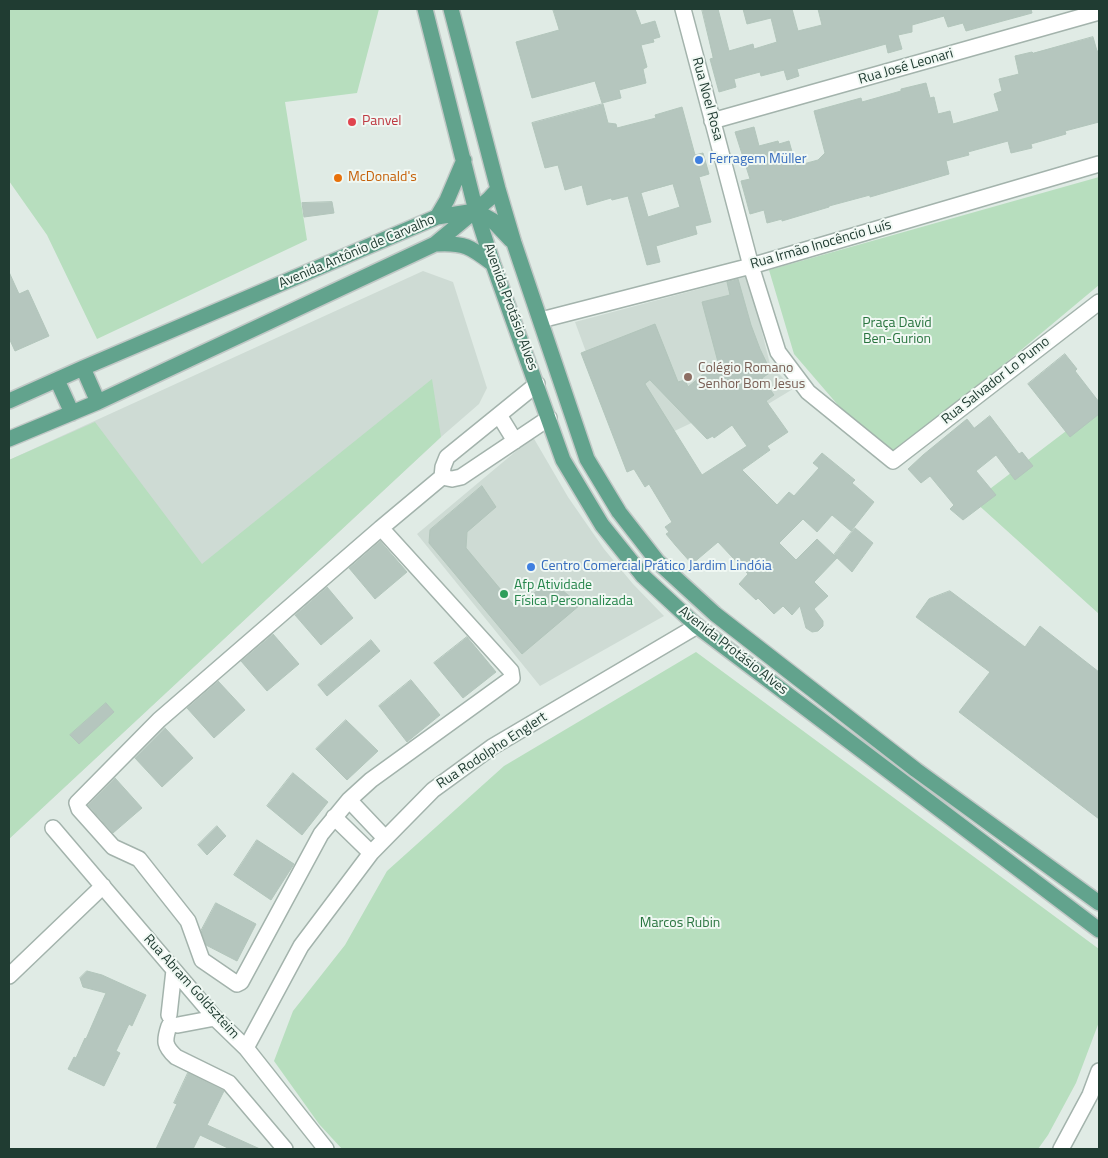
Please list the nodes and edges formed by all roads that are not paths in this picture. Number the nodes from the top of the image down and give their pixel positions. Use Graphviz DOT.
graph roads {
  1 [pos="425,9"];
  2 [pos="451,9"];
  3 [pos="683,9"];
  4 [pos="1099,12"];
  5 [pos="712,121"];
  6 [pos="464,160"];
  7 [pos="1099,164"];
  8 [pos="498,189"];
  9 [pos="476,210"];
  10 [pos="437,217"];
  11 [pos="514,243"];
  12 [pos="435,244"];
  13 [pos="493,264"];
  14 [pos="752,266"];
  15 [pos="1099,302"];
  16 [pos="541,320"];
  17 [pos="83,368"];
  18 [pos="57,380"];
  19 [pos="537,384"];
  20 [pos="9,401"];
  21 [pos="98,402"];
  22 [pos="72,413"];
  23 [pos="499,415"];
  24 [pos="549,418"];
  25 [pos="9,439"];
  26 [pos="515,440"];
  27 [pos="893,461"];
  28 [pos="442,477"];
  29 [pos="380,528"];
  30 [pos="697,626"];
  31 [pos="349,800"];
  32 [pos="334,817"];
  33 [pos="53,828"];
  34 [pos="385,838"];
  35 [pos="371,853"];
  36 [pos="103,886"];
  37 [pos="1099,903"];
  38 [pos="1099,930"];
  39 [pos="174,970"];
  40 [pos="9,976"];
  41 [pos="215,1018"];
  42 [pos="172,1022"];
  43 [pos="246,1048"];
  44 [pos="1099,1071"];
  45 [pos="285,1149"];
  46 [pos="326,1149"];
  47 [pos="1061,1149"];
  1 -- 6 [label="main road, Avenida Protásio Alves"];
  2 -- 8 [label="main road, Avenida Protásio Alves"];
  3 -- 5 [label="street, Rua Noel Rosa"];
  4 -- 5 [label="street, Rua José Leonari"];
  5 -- 14 [label="street, Rua Noel Rosa"];
  6 -- 9 [label="main road, Avenida Protásio Alves"];
  6 -- 10 [label="main road"];
  7 -- 14 [label="street, Rua Irmão Inocêncio Luís"];
  8 -- 9 [label="main road"];
  8 -- 11 [label="main road, Avenida Protásio Alves"];
  9 -- 10 [label="main road, Avenida Antônio de Carvalho"];
  9 -- 11 [label="main road"];
  9 -- 12 [label="main road, Avenida Antônio de Carvalho"];
  9 -- 13 [label="main road, Avenida Protásio Alves"];
  10 -- 17 [label="main road, Avenida Antônio de Carvalho"];
  11 -- 16 [label="main road, Avenida Protásio Alves"];
  12 -- 13 [label="main road"];
  12 -- 21 [label="main road, Avenida Antônio de Carvalho"];
  13 -- 19 [label="main road, Avenida Protásio Alves"];
  14 -- 16 [label="street, Rua Irmão Inocêncio Luís"];
  14 -- 27 [label="street, Rua Noel Rosa"];
  15 -- 27 [label="street, Rua Salvador Lo Pumo"];
  16 -- 37 [label="main road, Avenida Protásio Alves"];
  17 -- 18 [label="main road, Avenida Antônio de Carvalho"];
  17 -- 21 [label="main road"];
  18 -- 20 [label="main road, Avenida Antônio de Carvalho"];
  18 -- 22 [label="main road"];
  19 -- 23 [label="street"];
  19 -- 24 [label="main road, Avenida Protásio Alves"];
  21 -- 22 [label="main road, Avenida Antônio de Carvalho"];
  22 -- 25 [label="main road, Avenida Antônio de Carvalho"];
  23 -- 26 [label="street"];
  23 -- 28 [label="street"];
  24 -- 26 [label="street"];
  24 -- 30 [label="main road, Avenida Protásio Alves"];
  26 -- 28 [label="street"];
  28 -- 29 [label="street"];
  29 -- 31 [label="street"];
  29 -- 32 [label="street"];
  30 -- 34 [label="street, Rua Rodolpho Englert"];
  30 -- 38 [label="main road, Avenida Protásio Alves"];
  31 -- 32 [label="street"];
  31 -- 34 [label="street"];
  32 -- 35 [label="street"];
  33 -- 36 [label="street, Rua Abram Goldszteim"];
  34 -- 35 [label="street, Rua Rodolpho Englert"];
  35 -- 43 [label="street, Rua Rodolpho Englert"];
  36 -- 39 [label="street, Rua Abram Goldszteim"];
  36 -- 40 [label="street"];
  39 -- 41 [label="street, Rua Abram Goldszteim"];
  39 -- 42 [label="street"];
  41 -- 42 [label="street"];
  41 -- 43 [label="street, Rua Abram Goldszteim"];
  42 -- 45 [label="street"];
  43 -- 46 [label="street, Rua Abram Goldszteim"];
  44 -- 47 [label="street"];
}
